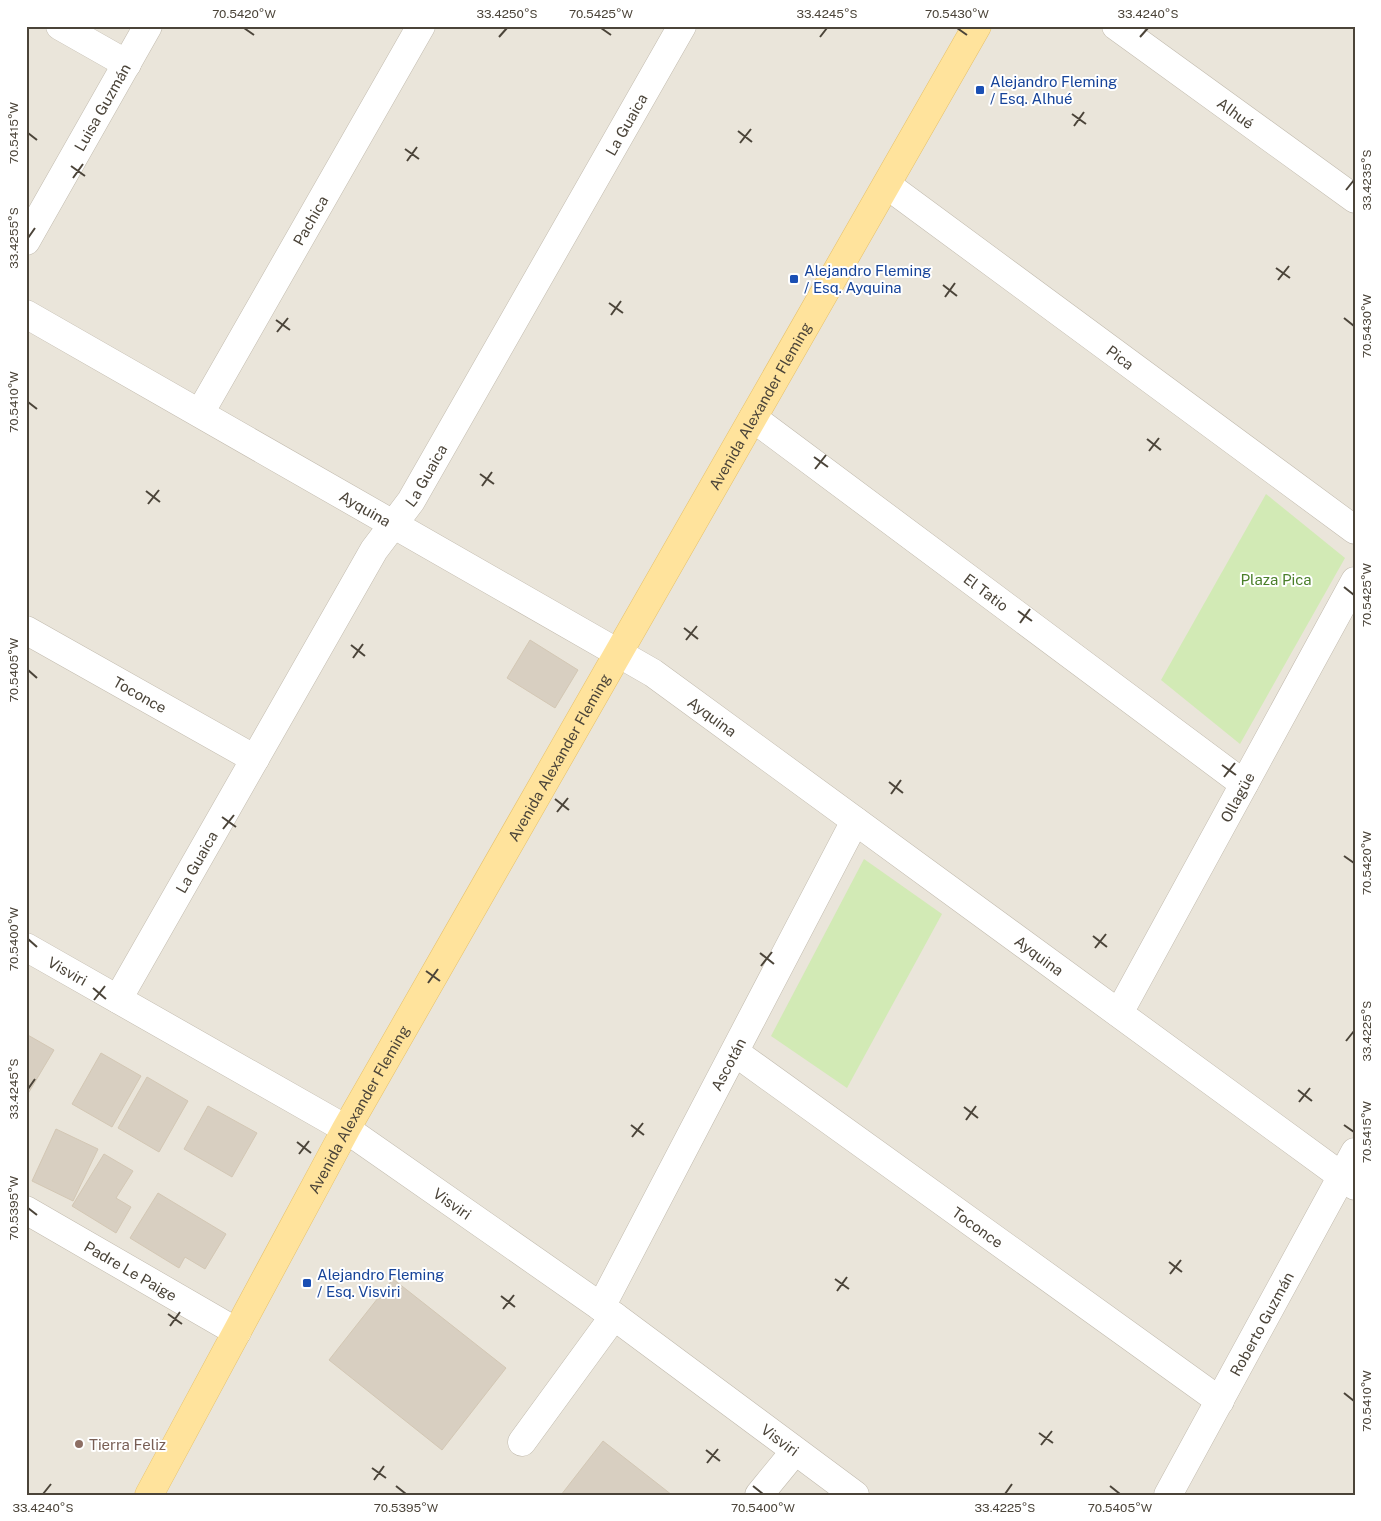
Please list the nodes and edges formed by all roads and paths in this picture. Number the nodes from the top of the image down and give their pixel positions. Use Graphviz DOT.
graph roads {
  1 [pos="60,26"];
  2 [pos="148,26"];
  3 [pos="421,26"];
  4 [pos="682,26"];
  5 [pos="977,26"];
  6 [pos="1116,26"];
  7 [pos="127,64"];
  8 [pos="887,185"];
  9 [pos="1355,199"];
  10 [pos="26,241"];
  11 [pos="26,314"];
  12 [pos="200,413"];
  13 [pos="754,418"];
  14 [pos="394,524"];
  15 [pos="1355,530"];
  16 [pos="1355,581"];
  17 [pos="26,630"];
  18 [pos="620,652"];
  19 [pos="255,759"];
  20 [pos="1244,784"];
  21 [pos="855,821"];
  22 [pos="26,947"];
  23 [pos="118,999"];
  24 [pos="1119,1014"];
  25 [pos="736,1052"];
  26 [pos="346,1128"];
  27 [pos="1355,1152"];
  28 [pos="1349,1181"];
  29 [pos="26,1210"];
  30 [pos="608,1312"];
  31 [pos="237,1332"];
  32 [pos="1220,1402"];
  33 [pos="522,1442"];
  34 [pos="795,1451"];
  35 [pos="149,1495"];
  36 [pos="759,1495"];
  37 [pos="855,1495"];
  38 [pos="1168,1495"];
  1 -- 7 [label="street"];
  2 -- 7 [label="street, Luisa Guzmán"];
  3 -- 12 [label="street, Pachica"];
  4 -- 14 [label="street, La Guaica"];
  5 -- 8 [label="main road, Avenida Alexander Fleming"];
  6 -- 9 [label="street, Alhué"];
  7 -- 10 [label="street, Luisa Guzmán"];
  8 -- 13 [label="main road, Avenida Alexander Fleming"];
  8 -- 15 [label="street, Pica"];
  11 -- 12 [label="street, Ayquina"];
  12 -- 14 [label="street, Ayquina"];
  13 -- 18 [label="main road, Avenida Alexander Fleming"];
  13 -- 20 [label="street, El Tatio"];
  14 -- 18 [label="street, Ayquina"];
  14 -- 19 [label="street, La Guaica"];
  16 -- 20 [label="street, Ollagüe"];
  17 -- 19 [label="street, Toconce"];
  18 -- 21 [label="street, Ayquina"];
  18 -- 26 [label="main road, Avenida Alexander Fleming"];
  19 -- 23 [label="street, La Guaica"];
  20 -- 24 [label="street, Ollagüe"];
  21 -- 24 [label="street, Ayquina"];
  21 -- 25 [label="street, Ascotán"];
  22 -- 23 [label="street, Visviri"];
  23 -- 26 [label="street, Visviri"];
  24 -- 28 [label="street, Ayquina"];
  25 -- 30 [label="street, Ascotán"];
  25 -- 32 [label="street, Toconce"];
  26 -- 30 [label="street, Visviri"];
  26 -- 31 [label="main road, Avenida Alexander Fleming"];
  27 -- 28 [label="street, Roberto Guzmán"];
  28 -- 32 [label="street, Roberto Guzmán"];
  29 -- 31 [label="street, Padre Le Paige"];
  30 -- 33 [label="street, Ascotán"];
  30 -- 34 [label="street, Visviri"];
  31 -- 35 [label="main road, Avenida Alexander Fleming"];
  32 -- 38 [label="street, Roberto Guzmán"];
  34 -- 36 [label="street"];
  34 -- 37 [label="street, Visviri"];
}
